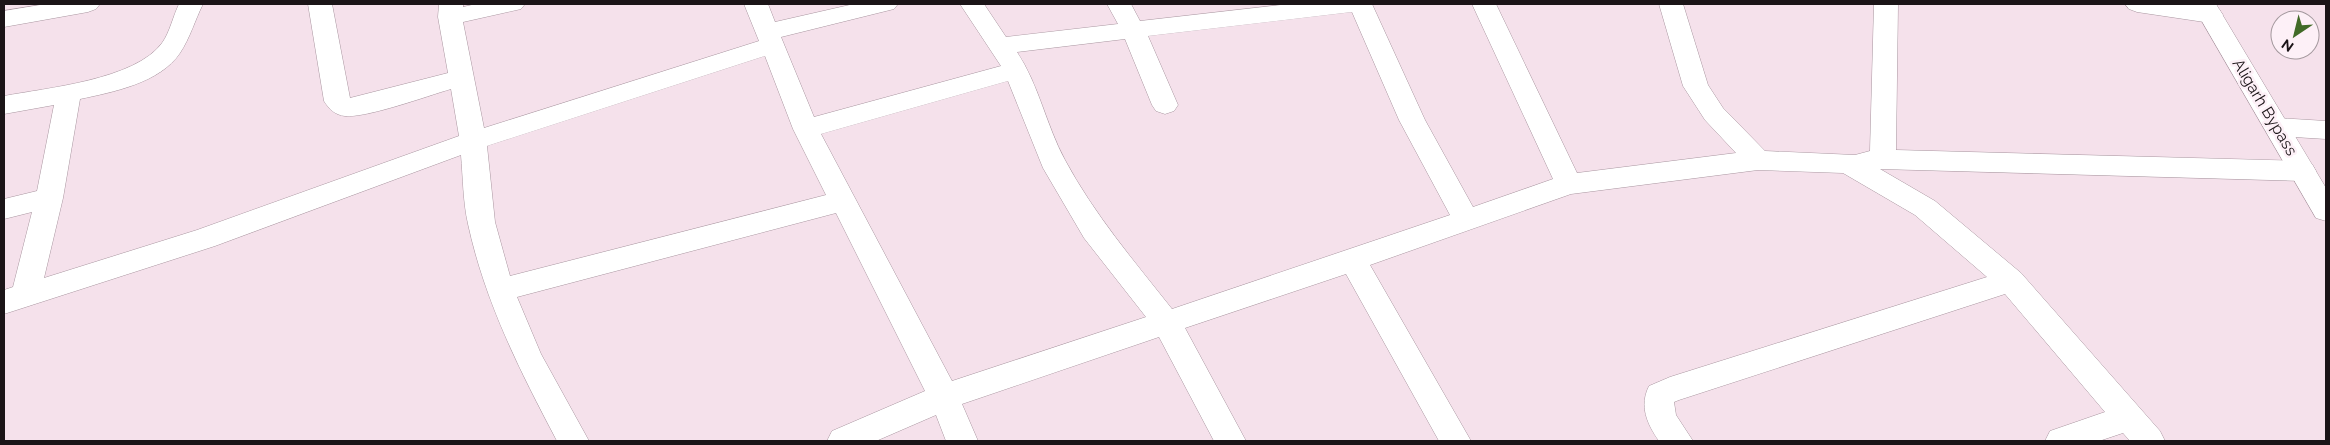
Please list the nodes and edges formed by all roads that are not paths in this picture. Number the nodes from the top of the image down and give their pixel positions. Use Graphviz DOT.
graph roads {
  1 [pos="88,4"];
  2 [pos="191,4"];
  3 [pos="320,4"];
  4 [pos="513,4"];
  5 [pos="756,4"];
  6 [pos="886,4"];
  7 [pos="972,4"];
  8 [pos="1119,4"];
  9 [pos="1352,4"];
  10 [pos="1360,4"];
  11 [pos="1484,4"];
  12 [pos="1671,4"];
  13 [pos="1886,4"];
  14 [pos="2137,4"];
  15 [pos="450,10"];
  16 [pos="2208,10"];
  17 [pos="1179,14"];
  18 [pos="4,19"];
  19 [pos="1133,30"];
  20 [pos="770,39"];
  21 [pos="1000,46"];
  22 [pos="1016,70"];
  23 [pos="461,78"];
  24 [pos="69,92"];
  25 [pos="4,105"];
  26 [pos="1165,105"];
  27 [pos="2277,127"];
  28 [pos="806,129"];
  29 [pos="2326,130"];
  30 [pos="473,141"];
  31 [pos="1883,159"];
  32 [pos="1758,160"];
  33 [pos="1848,163"];
  34 [pos="2303,171"];
  35 [pos="1569,184"];
  36 [pos="49,198"];
  37 [pos="843,201"];
  38 [pos="4,209"];
  39 [pos="2326,211"];
  40 [pos="1466,220"];
  41 [pos="1353,260"];
  42 [pos="2011,281"];
  43 [pos="500,290"];
  44 [pos="15,298"];
  45 [pos="1166,322"];
  46 [pos="944,397"];
  47 [pos="2128,418"];
  48 [pos="573,441"];
  49 [pos="843,441"];
  50 [pos="962,441"];
  51 [pos="1230,441"];
  52 [pos="1455,441"];
  53 [pos="1677,441"];
  54 [pos="2061,441"];
  55 [pos="2149,441"];
  1 -- 18 [label="main road"];
  2 -- 24 [label="main road"];
  3 -- 23 [label="main road"];
  4 -- 15 [label="main road"];
  5 -- 20 [label="main road"];
  6 -- 20 [label="main road"];
  7 -- 21 [label="main road"];
  8 -- 19 [label="main road"];
  9 -- 17 [label="main road"];
  10 -- 40 [label="main road"];
  11 -- 35 [label="main road"];
  12 -- 32 [label="main road"];
  13 -- 31 [label="main road"];
  14 -- 16 [label="main road"];
  15 -- 23 [label="main road"];
  16 -- 27 [label="main road, Aligarh Bypass"];
  17 -- 19 [label="main road"];
  19 -- 21 [label="main road"];
  19 -- 26 [label="main road"];
  20 -- 28 [label="main road"];
  20 -- 30 [label="main road"];
  21 -- 22 [label="main road"];
  22 -- 28 [label="main road"];
  22 -- 45 [label="main road"];
  23 -- 30 [label="main road"];
  24 -- 25 [label="main road"];
  24 -- 36 [label="main road"];
  27 -- 29 [label="main road"];
  27 -- 34 [label="main road, Aligarh Bypass"];
  28 -- 37 [label="main road"];
  30 -- 43 [label="main road"];
  30 -- 44 [label="main road"];
  31 -- 33 [label="main road"];
  31 -- 34 [label="main road"];
  32 -- 33 [label="main road"];
  32 -- 35 [label="main road"];
  33 -- 42 [label="main road"];
  34 -- 39 [label="main road, Aligarh Bypass"];
  35 -- 40 [label="main road"];
  36 -- 38 [label="main road"];
  36 -- 44 [label="main road"];
  37 -- 43 [label="main road"];
  37 -- 46 [label="main road"];
  40 -- 41 [label="main road"];
  41 -- 45 [label="main road"];
  41 -- 52 [label="main road"];
  42 -- 47 [label="main road"];
  42 -- 53 [label="main road"];
  43 -- 48 [label="main road"];
  45 -- 46 [label="main road"];
  45 -- 51 [label="main road"];
  46 -- 49 [label="main road"];
  46 -- 50 [label="main road"];
  47 -- 54 [label="main road"];
  47 -- 55 [label="main road"];
}
